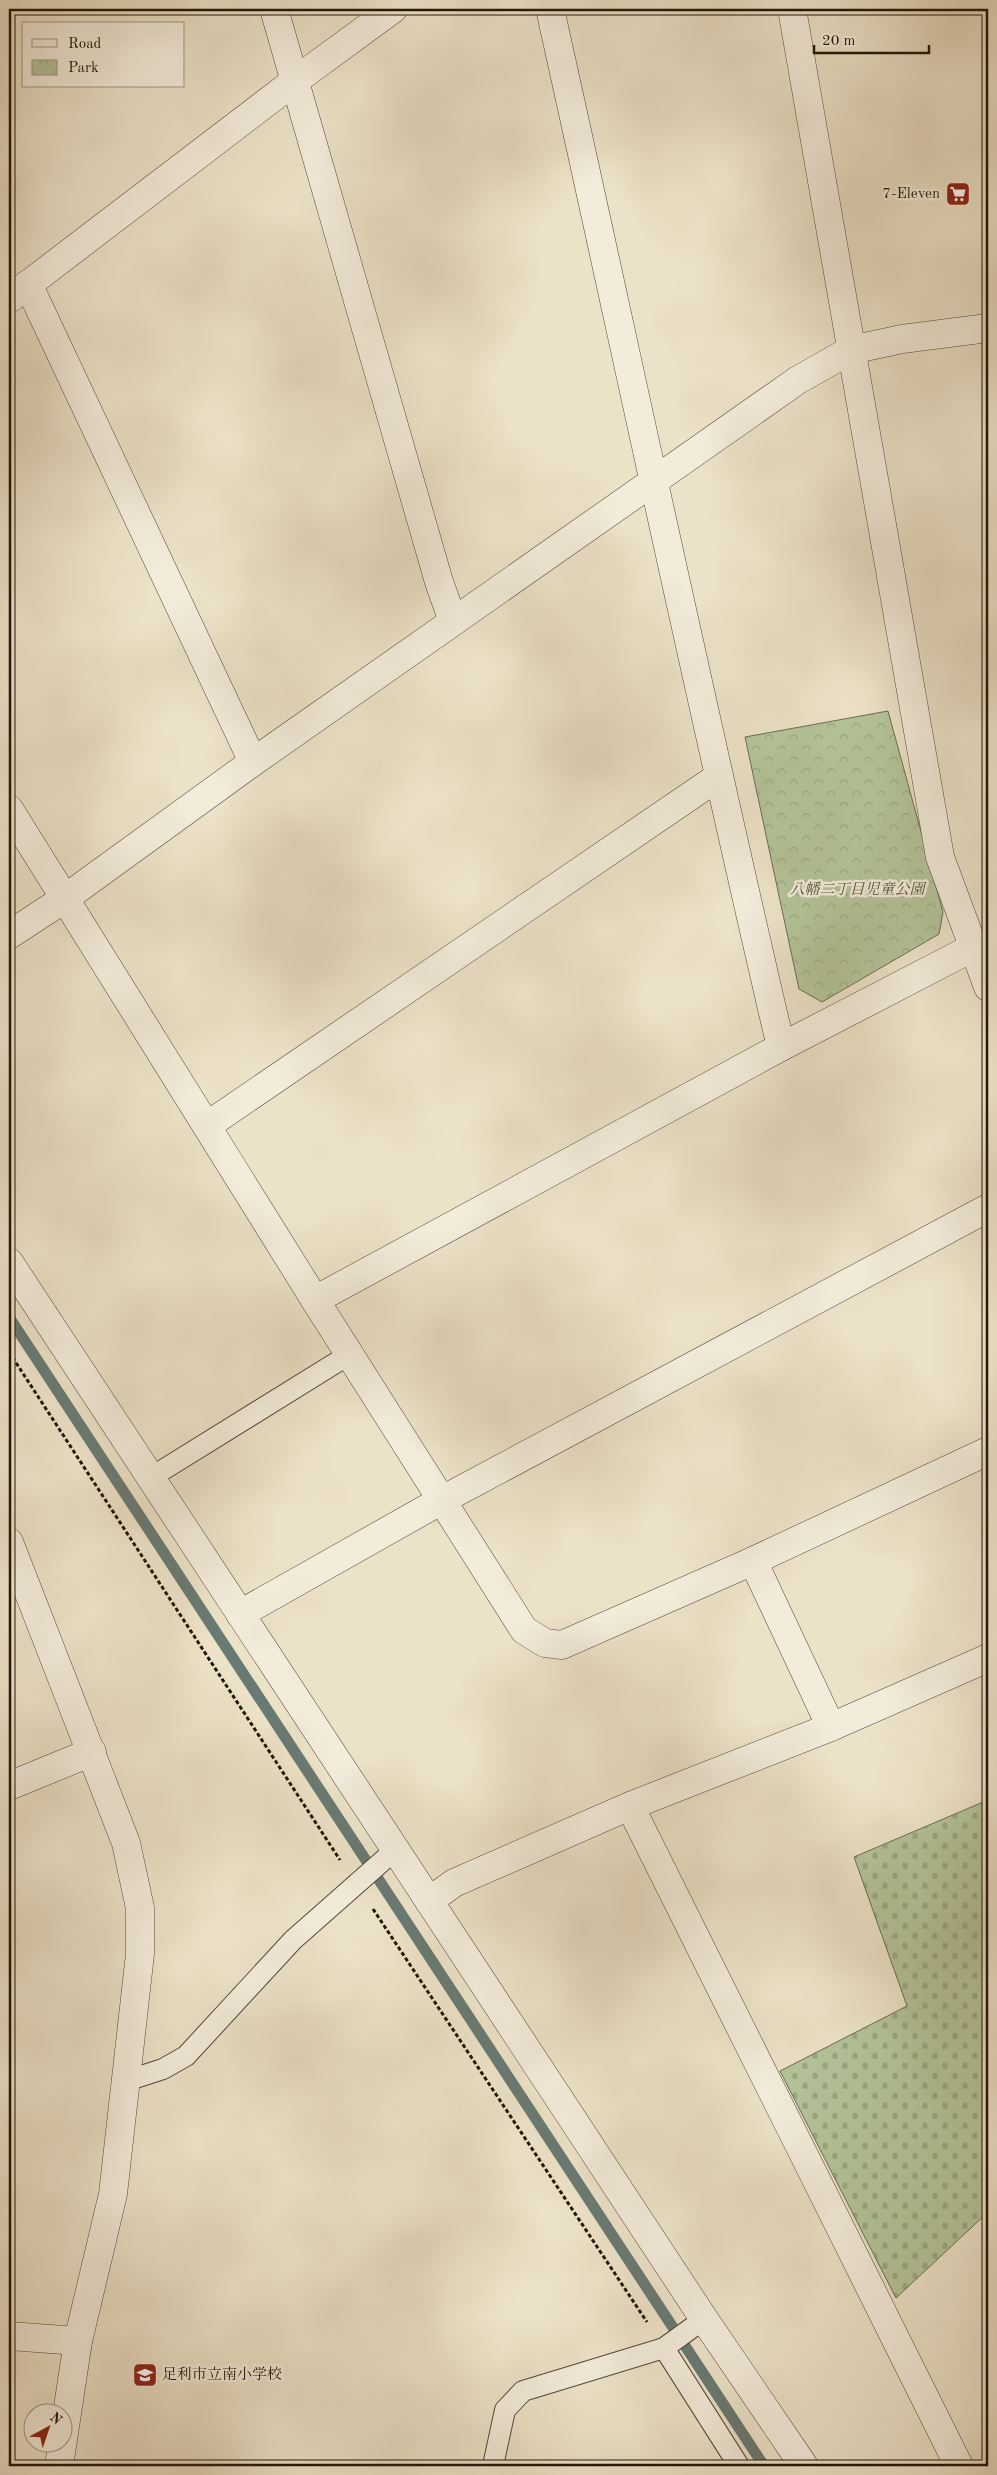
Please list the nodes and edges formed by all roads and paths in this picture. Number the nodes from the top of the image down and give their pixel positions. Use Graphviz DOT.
graph roads {
  1 [pos="274,9"];
  2 [pos="393,9"];
  3 [pos="550,9"];
  4 [pos="792,9"];
  5 [pos="296,80"];
  6 [pos="18,291"];
  7 [pos="988,328"];
  8 [pos="851,350"];
  9 [pos="655,480"];
  10 [pos="453,621"];
  11 [pos="252,762"];
  12 [pos="718,777"];
  13 [pos="9,809"];
  14 [pos="64,899"];
  15 [pos="9,935"];
  16 [pos="974,947"];
  17 [pos="988,987"];
  18 [pos="781,1047"];
  19 [pos="208,1126"];
  20 [pos="988,1208"];
  21 [pos="9,1262"];
  22 [pos="315,1300"];
  23 [pos="9,1352"];
  24 [pos="350,1354"];
  25 [pos="988,1451"];
  26 [pos="150,1478"];
  27 [pos="442,1500"];
  28 [pos="9,1542"];
  29 [pos="753,1562"];
  30 [pos="240,1614"];
  31 [pos="988,1658"];
  32 [pos="831,1727"];
  33 [pos="92,1752"];
  34 [pos="9,1786"];
  35 [pos="630,1806"];
  36 [pos="388,1856"];
  37 [pos="359,1882"];
  38 [pos="429,1901"];
  39 [pos="126,2080"];
  40 [pos="697,2325"];
  41 [pos="9,2336"];
  42 [pos="78,2341"];
  43 [pos="668,2346"];
  44 [pos="494,2461"];
  45 [pos="59,2466"];
  46 [pos="739,2466"];
  47 [pos="804,2466"];
  48 [pos="959,2466"];
  1 -- 5 [label="street"];
  2 -- 5 [label="street"];
  3 -- 9 [label="street"];
  4 -- 8 [label="street"];
  5 -- 6 [label="street"];
  5 -- 10 [label="street"];
  6 -- 11 [label="street"];
  7 -- 8 [label="street"];
  8 -- 9 [label="street"];
  8 -- 16 [label="street"];
  9 -- 10 [label="street"];
  9 -- 12 [label="street"];
  10 -- 11 [label="street"];
  11 -- 14 [label="street"];
  12 -- 18 [label="street"];
  12 -- 19 [label="street"];
  13 -- 14 [label="street"];
  14 -- 15 [label="street"];
  14 -- 19 [label="street"];
  16 -- 17 [label="street"];
  16 -- 18 [label="street"];
  18 -- 22 [label="street"];
  19 -- 22 [label="street"];
  20 -- 27 [label="street"];
  21 -- 26 [label="street"];
  22 -- 24 [label="street"];
  23 -- 37 [label="path"];
  24 -- 26 [label="lane"];
  24 -- 27 [label="street"];
  25 -- 29 [label="street"];
  26 -- 30 [label="street"];
  27 -- 29 [label="street"];
  27 -- 30 [label="street"];
  28 -- 33 [label="street"];
  29 -- 32 [label="street"];
  30 -- 36 [label="street"];
  31 -- 32 [label="street"];
  32 -- 35 [label="street"];
  33 -- 34 [label="street"];
  33 -- 39 [label="street"];
  35 -- 38 [label="street"];
  35 -- 48 [label="street"];
  36 -- 37 [label="lane"];
  36 -- 38 [label="street"];
  37 -- 39 [label="lane"];
  37 -- 43 [label="path"];
  38 -- 40 [label="street"];
  39 -- 42 [label="street"];
  40 -- 43 [label="lane"];
  40 -- 47 [label="street"];
  41 -- 42 [label="street"];
  42 -- 45 [label="street"];
  43 -- 44 [label="lane"];
  43 -- 46 [label="lane"];
}
